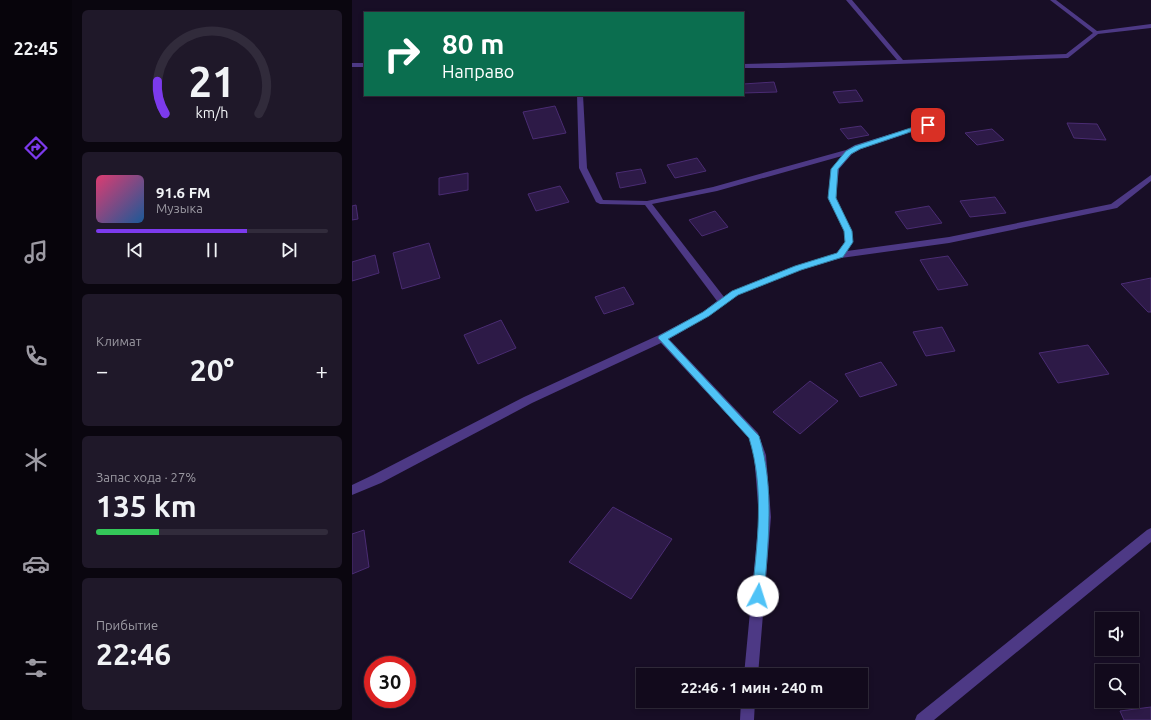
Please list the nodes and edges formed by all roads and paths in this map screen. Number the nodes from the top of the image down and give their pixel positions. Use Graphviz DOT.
graph roads {
  1 [pos="849,0"];
  2 [pos="1053,0"];
  3 [pos="1151,26"];
  4 [pos="1096,33"];
  5 [pos="902,62"];
  6 [pos="352,65"];
  7 [pos="364,65"];
  8 [pos="744,66"];
  9 [pos="580,96"];
  10 [pos="942,120"];
  11 [pos="849,152"];
  12 [pos="1151,177"];
  13 [pos="647,204"];
  14 [pos="840,255"];
  15 [pos="724,302"];
  16 [pos="662,338"];
  17 [pos="352,490"];
  18 [pos="1151,534"];
  19 [pos="752,668"];
  20 [pos="748,708"];
  21 [pos="747,720"];
  22 [pos="922,720"];
  1 -- 5 [label="street"];
  2 -- 4 [label="street"];
  3 -- 4 [label="street"];
  4 -- 5 [label="street"];
  5 -- 8 [label="street"];
  6 -- 7 [label="street"];
  9 -- 13 [label="street"];
  10 -- 11 [label="street"];
  11 -- 13 [label="street"];
  11 -- 14 [label="street"];
  12 -- 14 [label="street"];
  13 -- 15 [label="street"];
  14 -- 15 [label="street"];
  15 -- 16 [label="street"];
  16 -- 17 [label="street"];
  16 -- 19 [label="street"];
  18 -- 22 [label="street"];
  20 -- 21 [label="street"];
}
